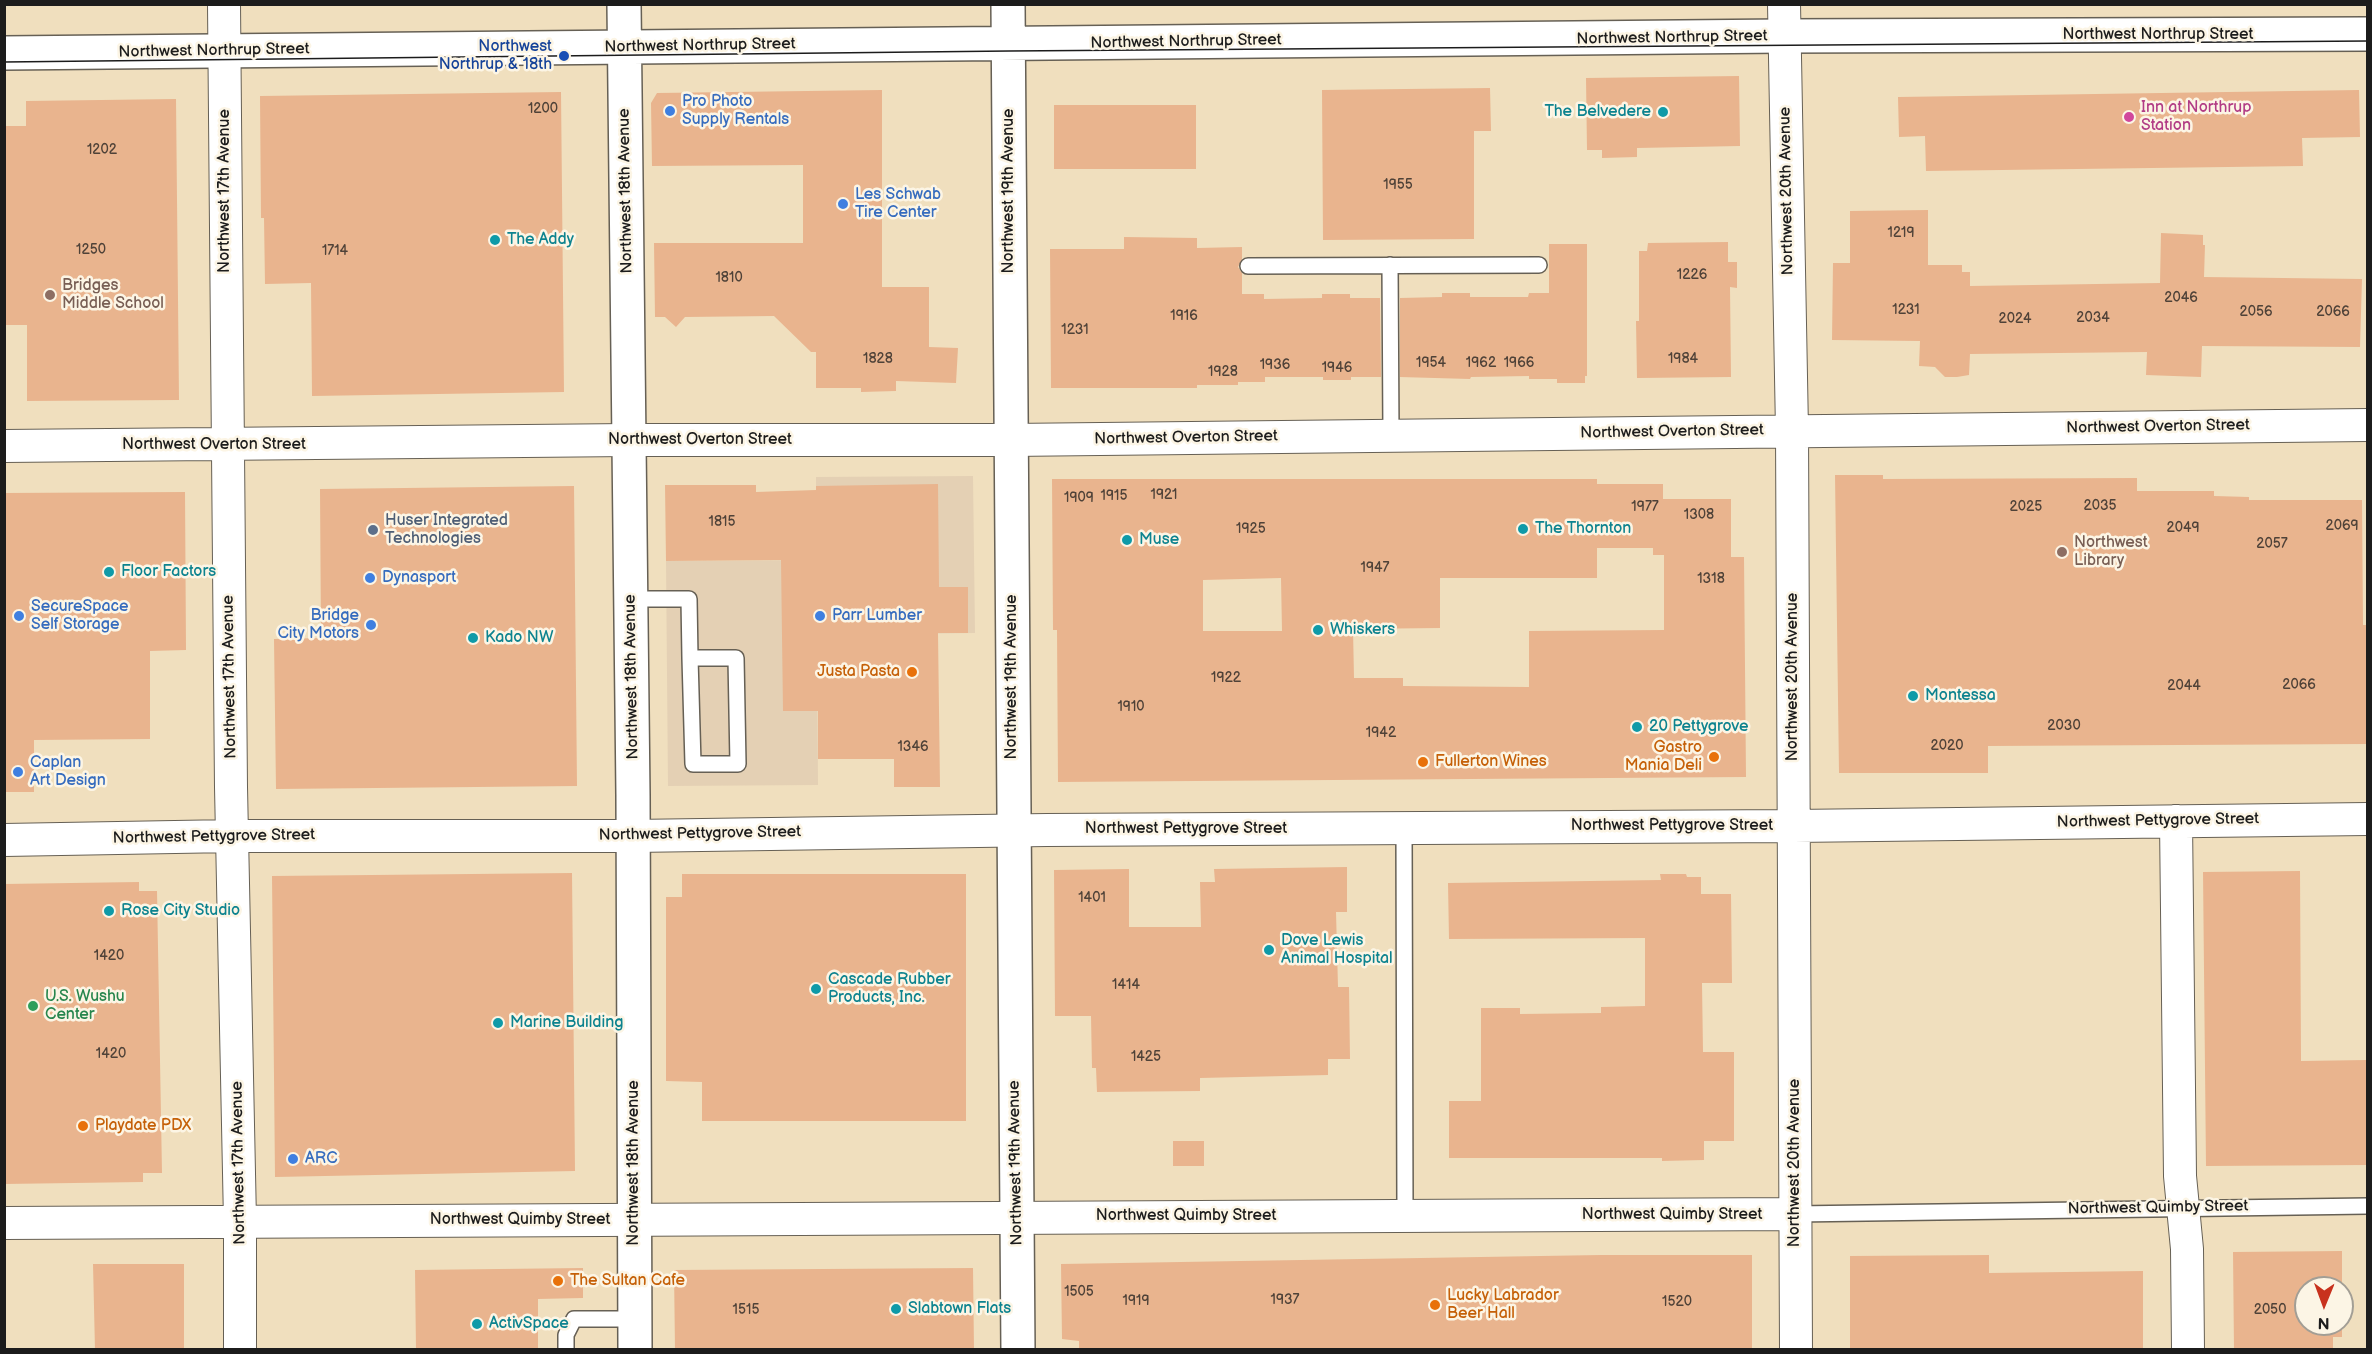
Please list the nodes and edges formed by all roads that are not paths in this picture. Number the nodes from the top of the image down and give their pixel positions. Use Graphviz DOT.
graph roads {
  1 [pos="224,4"];
  2 [pos="624,4"];
  3 [pos="1008,4"];
  4 [pos="1784,4"];
  5 [pos="2367,34"];
  6 [pos="1784,36"];
  7 [pos="1009,44"];
  8 [pos="625,47"];
  9 [pos="225,50"];
  10 [pos="4,53"];
  11 [pos="1390,265"];
  12 [pos="1539,265"];
  13 [pos="1248,266"];
  14 [pos="2367,425"];
  15 [pos="1792,430"];
  16 [pos="1391,435"];
  17 [pos="629,440"];
  18 [pos="1010,440"];
  19 [pos="228,445"];
  20 [pos="4,446"];
  21 [pos="631,599"];
  22 [pos="690,658"];
  23 [pos="2367,819"];
  24 [pos="2176,821"];
  25 [pos="1794,826"];
  26 [pos="1404,828"];
  27 [pos="1013,830"];
  28 [pos="232,836"];
  29 [pos="633,836"];
  30 [pos="4,840"];
  31 [pos="2367,1206"];
  32 [pos="2183,1208"];
  33 [pos="1405,1215"];
  34 [pos="1795,1215"];
  35 [pos="1017,1217"];
  36 [pos="634,1219"];
  37 [pos="240,1221"];
  38 [pos="4,1223"];
  39 [pos="635,1334"];
  40 [pos="240,1350"];
  41 [pos="566,1350"];
  42 [pos="1018,1350"];
  43 [pos="1796,1350"];
  44 [pos="2188,1350"];
  1 -- 9 [label="street, Northwest 17th Avenue"];
  2 -- 8 [label="street, Northwest 18th Avenue"];
  3 -- 7 [label="street, Northwest 19th Avenue"];
  4 -- 6 [label="street, Northwest 20th Avenue"];
  5 -- 6 [label="street, Northwest Northrup Street"];
  6 -- 7 [label="street, Northwest Northrup Street"];
  6 -- 15 [label="street, Northwest 20th Avenue"];
  7 -- 8 [label="street, Northwest Northrup Street"];
  7 -- 18 [label="street, Northwest 19th Avenue"];
  8 -- 9 [label="street, Northwest Northrup Street"];
  8 -- 17 [label="street, Northwest 18th Avenue"];
  9 -- 10 [label="street, Northwest Northrup Street"];
  9 -- 19 [label="street, Northwest 17th Avenue"];
  11 -- 12 [label="lane"];
  11 -- 13 [label="lane"];
  11 -- 16 [label="lane"];
  14 -- 15 [label="street, Northwest Overton Street"];
  15 -- 16 [label="street, Northwest Overton Street"];
  15 -- 25 [label="street, Northwest 20th Avenue"];
  16 -- 18 [label="street, Northwest Overton Street"];
  17 -- 18 [label="street, Northwest Overton Street"];
  17 -- 19 [label="street, Northwest Overton Street"];
  17 -- 21 [label="street, Northwest 18th Avenue"];
  18 -- 27 [label="street, Northwest 19th Avenue"];
  19 -- 20 [label="street, Northwest Overton Street"];
  19 -- 28 [label="street, Northwest 17th Avenue"];
  21 -- 22 [label="lane"];
  21 -- 29 [label="street, Northwest 18th Avenue"];
  22 -- 22 [label="lane"];
  23 -- 24 [label="street, Northwest Pettygrove Street"];
  24 -- 25 [label="street, Northwest Pettygrove Street"];
  24 -- 32 [label="street"];
  25 -- 26 [label="street, Northwest Pettygrove Street"];
  25 -- 34 [label="street, Northwest 20th Avenue"];
  26 -- 27 [label="street, Northwest Pettygrove Street"];
  26 -- 33 [label="lane"];
  27 -- 29 [label="street, Northwest Pettygrove Street"];
  27 -- 35 [label="street, Northwest 19th Avenue"];
  28 -- 29 [label="street, Northwest Pettygrove Street"];
  28 -- 30 [label="street, Northwest Pettygrove Street"];
  28 -- 37 [label="street, Northwest 17th Avenue"];
  29 -- 36 [label="street, Northwest 18th Avenue"];
  31 -- 32 [label="lane, Northwest Quimby Street"];
  32 -- 34 [label="lane, Northwest Quimby Street"];
  32 -- 44 [label="street"];
  33 -- 34 [label="street, Northwest Quimby Street"];
  33 -- 35 [label="street, Northwest Quimby Street"];
  34 -- 43 [label="street, Northwest 20th Avenue"];
  35 -- 36 [label="street, Northwest Quimby Street"];
  35 -- 42 [label="street, Northwest 19th Avenue"];
  36 -- 37 [label="street, Northwest Quimby Street"];
  36 -- 39 [label="street, Northwest 18th Avenue"];
  37 -- 38 [label="street, Northwest Quimby Street"];
  37 -- 40 [label="street, Northwest 17th Avenue"];
  39 -- 41 [label="lane"];
}
